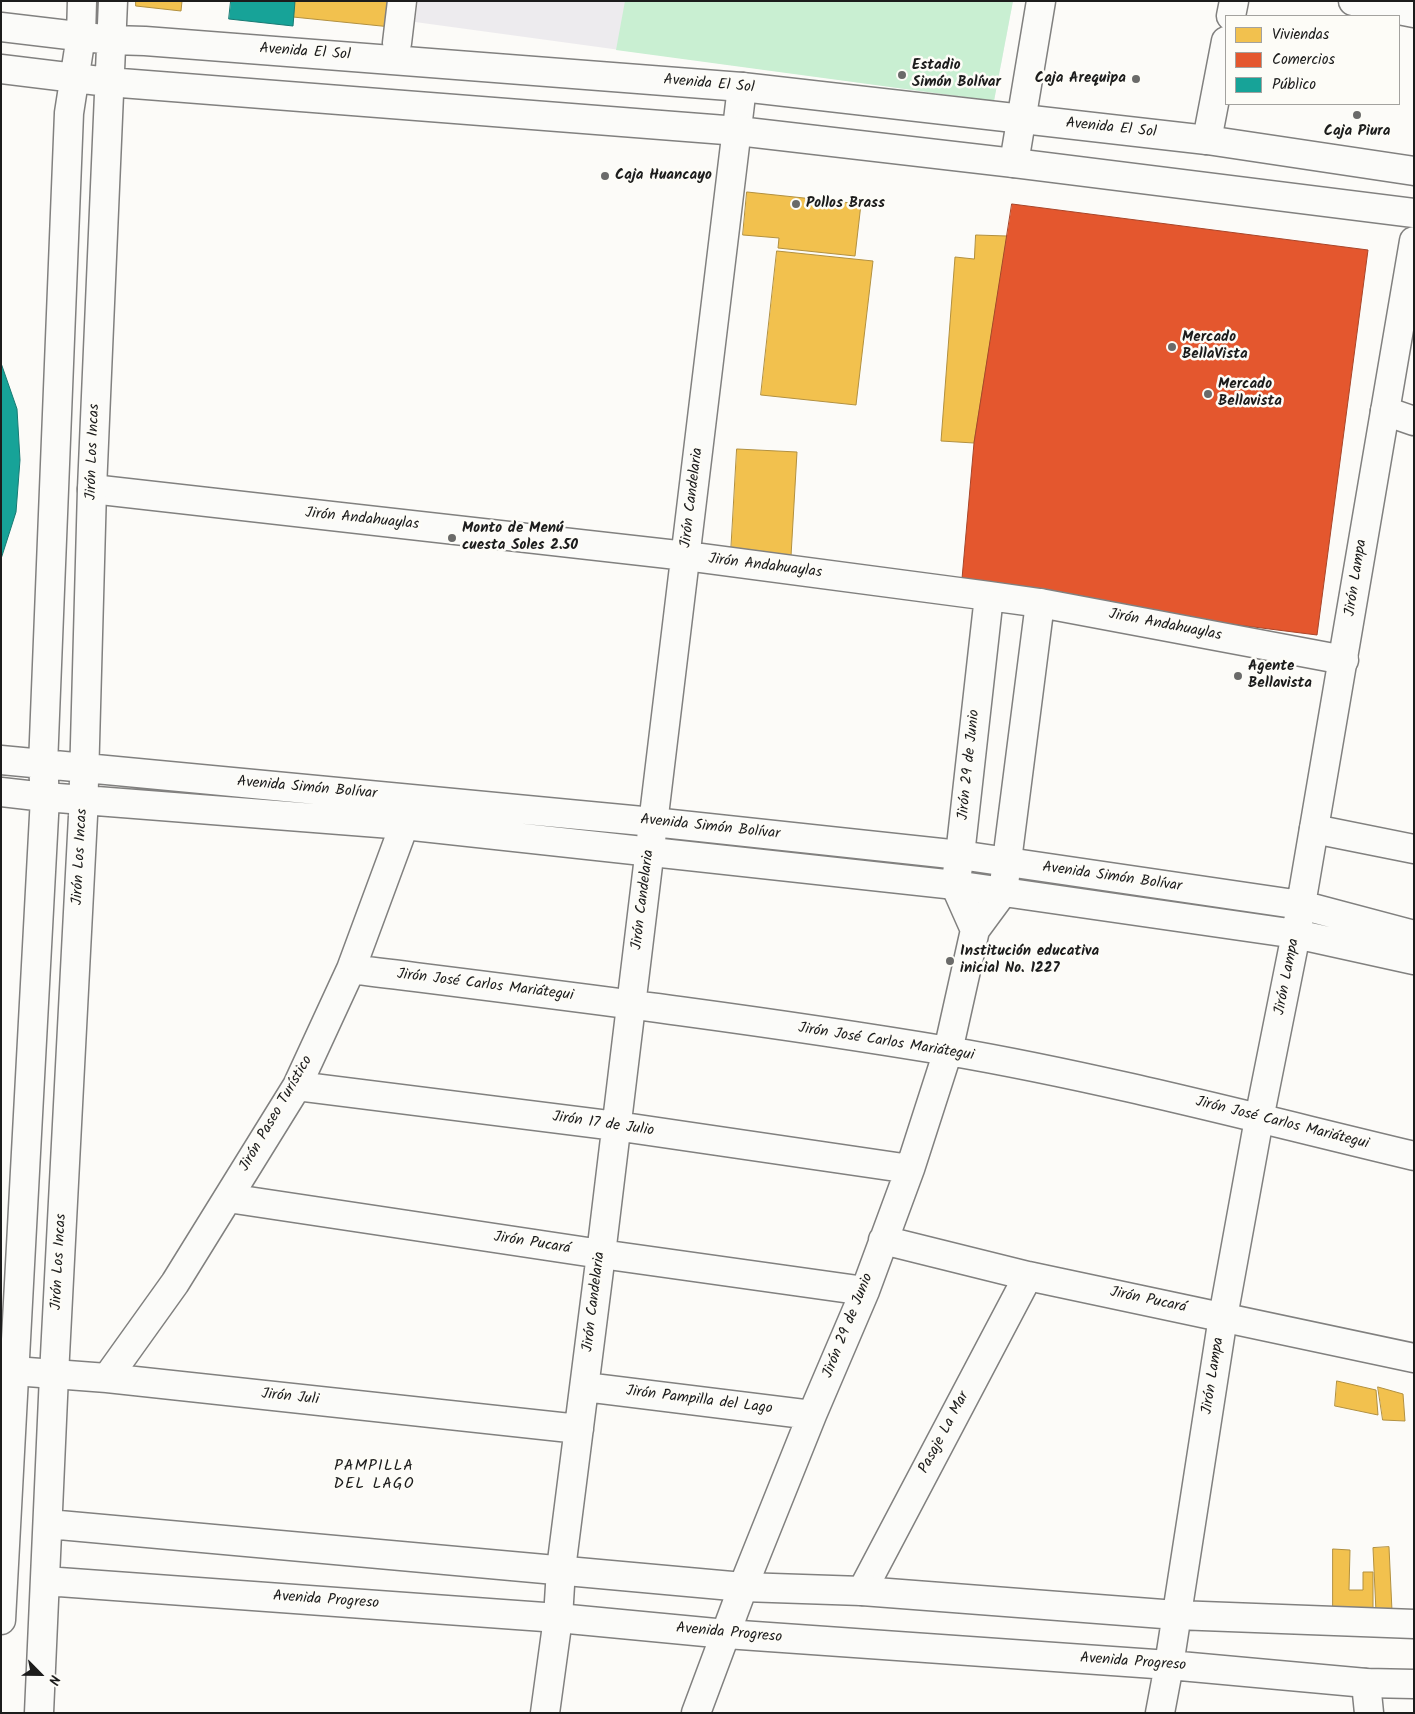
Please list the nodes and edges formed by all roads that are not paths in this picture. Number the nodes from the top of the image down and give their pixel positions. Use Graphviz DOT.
graph roads {
  1 [pos="82,1"];
  2 [pos="113,1"];
  3 [pos="402,1"];
  4 [pos="1041,1"];
  5 [pos="1234,1"];
  6 [pos="1353,1"];
  7 [pos="1414,13"];
  8 [pos="1231,15"];
  9 [pos="1,27"];
  10 [pos="80,36"];
  11 [pos="111,40"];
  12 [pos="397,43"];
  13 [pos="1225,46"];
  14 [pos="1,69"];
  15 [pos="73,78"];
  16 [pos="108,82"];
  17 [pos="742,87"];
  18 [pos="1020,119"];
  19 [pos="738,131"];
  20 [pos="1207,140"];
  21 [pos="1014,163"];
  22 [pos="1414,170"];
  23 [pos="1414,213"];
  24 [pos="1414,242"];
  25 [pos="1385,411"];
  26 [pos="1414,421"];
  27 [pos="92,489"];
  28 [pos="686,556"];
  29 [pos="989,596"];
  30 [pos="1040,603"];
  31 [pos="1344,660"];
  32 [pos="1,760"];
  33 [pos="44,765"];
  34 [pos="84,768"];
  35 [pos="1,792"];
  36 [pos="45,797"];
  37 [pos="84,799"];
  38 [pos="413,799"];
  39 [pos="653,822"];
  40 [pos="404,826"];
  41 [pos="1314,829"];
  42 [pos="1414,849"];
  43 [pos="649,851"];
  44 [pos="960,855"];
  45 [pos="1007,862"];
  46 [pos="955,885"];
  47 [pos="1003,892"];
  48 [pos="1301,905"];
  49 [pos="975,930"];
  50 [pos="1296,934"];
  51 [pos="1414,936"];
  52 [pos="1414,960"];
  53 [pos="351,969"];
  54 [pos="631,1004"];
  55 [pos="948,1052"];
  56 [pos="296,1086"];
  57 [pos="1260,1119"];
  58 [pos="616,1126"];
  59 [pos="1414,1156"];
  60 [pos="910,1169"];
  61 [pos="228,1198"];
  62 [pos="883,1240"];
  63 [pos="601,1254"];
  64 [pos="1028,1276"];
  65 [pos="865,1291"];
  66 [pos="1223,1317"];
  67 [pos="1414,1358"];
  68 [pos="8,1371"];
  69 [pos="54,1375"];
  70 [pos="107,1378"];
  71 [pos="585,1387"];
  72 [pos="812,1415"];
  73 [pos="579,1429"];
  74 [pos="48,1524"];
  75 [pos="561,1569"];
  76 [pos="2,1577"];
  77 [pos="45,1581"];
  78 [pos="743,1587"];
  79 [pos="862,1591"];
  80 [pos="1176,1615"];
  81 [pos="558,1618"];
  82 [pos="1,1620"];
  83 [pos="1414,1624"];
  84 [pos="726,1634"];
  85 [pos="1169,1666"];
  86 [pos="1366,1683"];
  87 [pos="1414,1684"];
  88 [pos="39,1713"];
  89 [pos="545,1713"];
  90 [pos="696,1713"];
  91 [pos="1160,1713"];
  92 [pos="1369,1713"];
  1 -- 10 [label="street"];
  2 -- 11 [label="street, Jirón Los Incas"];
  3 -- 12 [label="street"];
  4 -- 18 [label="street"];
  5 -- 8 [label="street"];
  6 -- 7 [label="street"];
  9 -- 10 [label="street, Avenida El Sol"];
  10 -- 11 [label="street, Avenida El Sol"];
  10 -- 15 [label="street"];
  11 -- 16 [label="street, Jirón Los Incas"];
  11 -- 17 [label="street, Avenida El Sol"];
  13 -- 20 [label="street"];
  14 -- 15 [label="street"];
  15 -- 16 [label="street"];
  15 -- 33 [label="street"];
  16 -- 19 [label="street"];
  16 -- 27 [label="street, Jirón Los Incas"];
  17 -- 18 [label="street, Avenida El Sol"];
  17 -- 19 [label="street, Jirón Candelaria"];
  18 -- 20 [label="street, Avenida El Sol"];
  18 -- 21 [label="street"];
  19 -- 21 [label="street"];
  19 -- 28 [label="street, Jirón Candelaria"];
  20 -- 22 [label="street, Avenida El Sol"];
  21 -- 23 [label="street"];
  24 -- 25 [label="street, Jirón Lampa"];
  25 -- 26 [label="street"];
  25 -- 31 [label="street, Jirón Lampa"];
  27 -- 28 [label="street, Jirón Andahuaylas"];
  27 -- 34 [label="street, Jirón Los Incas"];
  28 -- 29 [label="street, Jirón Andahuaylas"];
  28 -- 39 [label="street, Jirón Candelaria"];
  29 -- 30 [label="street, Jirón Andahuaylas"];
  29 -- 44 [label="street, Jirón 29 de Junio"];
  30 -- 31 [label="street, Jirón Andahuaylas"];
  30 -- 45 [label="street, Jirón 29 de Junio"];
  31 -- 41 [label="street, Jirón Lampa"];
  32 -- 33 [label="street, Avenida Simón Bolívar"];
  33 -- 34 [label="street, Avenida Simón Bolívar"];
  33 -- 36 [label="street"];
  34 -- 37 [label="street, Jirón Los Incas"];
  34 -- 38 [label="street, Avenida Simón Bolívar"];
  35 -- 36 [label="street, Avenida Simón Bolívar"];
  36 -- 37 [label="street, Avenida Simón Bolívar"];
  36 -- 68 [label="street"];
  37 -- 40 [label="street, Avenida Simón Bolívar"];
  37 -- 69 [label="street, Jirón Los Incas"];
  38 -- 39 [label="street, Avenida Simón Bolívar"];
  38 -- 40 [label="street, Jirón Paseo Turístico"];
  39 -- 43 [label="street, Jirón Candelaria"];
  39 -- 44 [label="street, Avenida Simón Bolívar"];
  40 -- 43 [label="street, Avenida Simón Bolívar"];
  40 -- 53 [label="street, Jirón Paseo Turístico"];
  41 -- 42 [label="street"];
  41 -- 48 [label="street, Jirón Lampa"];
  43 -- 46 [label="street, Avenida Simón Bolívar"];
  43 -- 54 [label="street, Jirón Candelaria"];
  44 -- 45 [label="street, Avenida Simón Bolívar"];
  44 -- 46 [label="street, Jirón 29 de Junio"];
  45 -- 47 [label="street, Jirón 29 de Junio"];
  45 -- 48 [label="street, Avenida Simón Bolívar"];
  46 -- 47 [label="street, Avenida Simón Bolívar"];
  46 -- 49 [label="street"];
  47 -- 49 [label="street, Jirón 29 de Junio"];
  47 -- 50 [label="street, Avenida Simón Bolívar"];
  48 -- 50 [label="street, Jirón Lampa"];
  48 -- 51 [label="street, Avenida Simón Bolívar"];
  49 -- 55 [label="street, Jirón 29 de Junio"];
  50 -- 52 [label="street, Avenida Simón Bolívar"];
  50 -- 57 [label="street, Jirón Lampa"];
  53 -- 54 [label="street, Jirón José Carlos Mariátegui"];
  53 -- 56 [label="street, Jirón Paseo Turístico"];
  54 -- 55 [label="street, Jirón José Carlos Mariátegui"];
  54 -- 58 [label="street, Jirón Candelaria"];
  55 -- 57 [label="street, Jirón José Carlos Mariátegui"];
  55 -- 60 [label="street, Jirón 29 de Junio"];
  56 -- 58 [label="street, Jirón 17 de Julio"];
  56 -- 61 [label="street, Jirón Paseo Turístico"];
  57 -- 59 [label="street, Jirón José Carlos Mariátegui"];
  57 -- 66 [label="street, Jirón Lampa"];
  58 -- 60 [label="street, Jirón 17 de Julio"];
  58 -- 63 [label="street, Jirón Candelaria"];
  60 -- 62 [label="street, Jirón 29 de Junio"];
  61 -- 63 [label="street, Jirón Pucará"];
  61 -- 70 [label="street, Jirón Paseo Turístico"];
  62 -- 64 [label="street, Jirón Pucará"];
  62 -- 65 [label="street, Jirón 29 de Junio"];
  63 -- 65 [label="street, Jirón Pucará"];
  63 -- 71 [label="street, Jirón Candelaria"];
  64 -- 66 [label="street, Jirón Pucará"];
  64 -- 79 [label="street, Pasaje La Mar"];
  65 -- 72 [label="street, Jirón 29 de Junio"];
  66 -- 67 [label="street, Jirón Pucará"];
  66 -- 80 [label="street, Jirón Lampa"];
  68 -- 69 [label="street, Jirón Juli"];
  68 -- 76 [label="street"];
  69 -- 70 [label="street, Jirón Juli"];
  69 -- 74 [label="street, Jirón Los Incas"];
  70 -- 73 [label="street, Jirón Juli"];
  71 -- 72 [label="street, Jirón Pampilla del Lago"];
  71 -- 73 [label="street, Jirón Candelaria"];
  72 -- 78 [label="street, Jirón 29 de Junio"];
  73 -- 75 [label="street, Jirón Candelaria"];
  74 -- 75 [label="street"];
  74 -- 77 [label="street, Jirón Los Incas"];
  75 -- 78 [label="street"];
  75 -- 81 [label="street, Jirón Candelaria"];
  76 -- 82 [label="street"];
  77 -- 81 [label="street, Avenida Progreso"];
  77 -- 88 [label="street, Jirón Los Incas"];
  78 -- 79 [label="street"];
  78 -- 84 [label="street, Jirón 29 de Junio"];
  79 -- 80 [label="street"];
  80 -- 83 [label="street"];
  80 -- 85 [label="street, Jirón Lampa"];
  81 -- 84 [label="street, Avenida Progreso"];
  81 -- 89 [label="street, Jirón Candelaria"];
  84 -- 85 [label="street, Avenida Progreso"];
  84 -- 90 [label="street, Jirón 29 de Junio"];
  85 -- 86 [label="street, Avenida Progreso"];
  85 -- 91 [label="street, Jirón Lampa"];
  86 -- 87 [label="street, Avenida Progreso"];
  86 -- 92 [label="street"];
}
